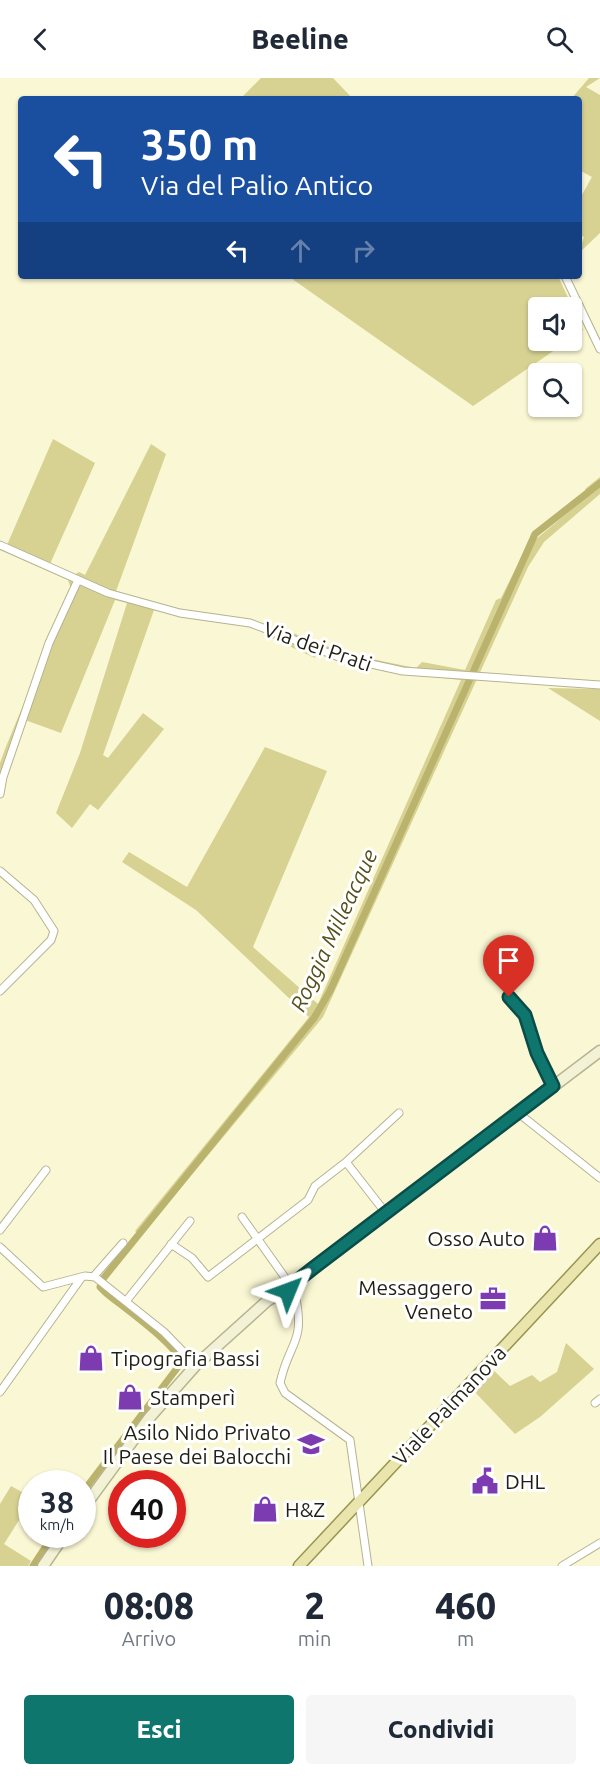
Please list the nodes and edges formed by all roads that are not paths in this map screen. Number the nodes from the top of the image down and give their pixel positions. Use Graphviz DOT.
graph roads {
  1 [pos="566,279"];
  2 [pos="600,349"];
  3 [pos="0,545"];
  4 [pos="78,580"];
  5 [pos="600,685"];
  6 [pos="0,794"];
  7 [pos="0,871"];
  8 [pos="0,991"];
  9 [pos="509,997"];
  10 [pos="600,1051"];
  11 [pos="553,1086"];
  12 [pos="517,1112"];
  13 [pos="399,1113"];
  14 [pos="346,1162"];
  15 [pos="46,1170"];
  16 [pos="600,1178"];
  17 [pos="385,1212"];
  18 [pos="242,1217"];
  19 [pos="190,1221"];
  20 [pos="0,1230"];
  21 [pos="258,1239"];
  22 [pos="123,1243"];
  23 [pos="171,1244"];
  24 [pos="600,1244"];
  25 [pos="0,1247"];
  26 [pos="82,1277"];
  27 [pos="96,1277"];
  28 [pos="292,1290"];
  29 [pos="127,1300"];
  30 [pos="196,1365"];
  31 [pos="0,1392"];
  32 [pos="96,1491"];
  33 [pos="360,1501"];
  34 [pos="600,1543"];
  35 [pos="56,1548"];
  36 [pos="44,1566"];
  37 [pos="299,1566"];
  38 [pos="368,1566"];
  39 [pos="562,1566"];
  1 -- 2 [label="street"];
  3 -- 4 [label="street, Via dei Prati"];
  4 -- 5 [label="street, Via dei Prati"];
  4 -- 6 [label="street"];
  7 -- 8 [label="street"];
  9 -- 11 [label="street"];
  10 -- 11 [label="street"];
  11 -- 12 [label="street"];
  12 -- 16 [label="street"];
  12 -- 17 [label="street"];
  13 -- 14 [label="street"];
  14 -- 17 [label="street"];
  14 -- 21 [label="street"];
  15 -- 20 [label="street"];
  17 -- 28 [label="street"];
  18 -- 21 [label="street"];
  19 -- 23 [label="street"];
  21 -- 23 [label="street"];
  21 -- 28 [label="street"];
  22 -- 27 [label="street"];
  23 -- 29 [label="street"];
  24 -- 33 [label="main road, Viale Palmanova"];
  25 -- 26 [label="street"];
  26 -- 27 [label="street"];
  26 -- 31 [label="street"];
  27 -- 29 [label="street"];
  28 -- 30 [label="street"];
  28 -- 33 [label="street"];
  29 -- 30 [label="street"];
  30 -- 32 [label="street"];
  33 -- 37 [label="main road, Viale Palmanova"];
  33 -- 38 [label="street"];
  34 -- 39 [label="street"];
  35 -- 36 [label="street"];
}
